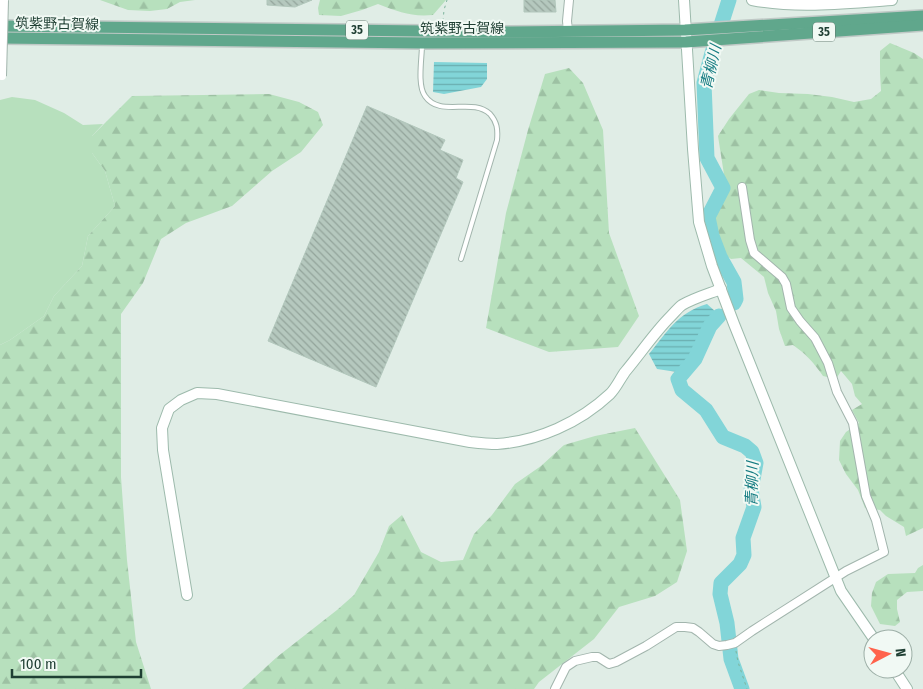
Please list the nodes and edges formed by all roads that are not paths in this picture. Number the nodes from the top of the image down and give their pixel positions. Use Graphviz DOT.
graph roads {
  1 [pos="4,0"];
  2 [pos="569,0"];
  3 [pos="684,0"];
  4 [pos="752,0"];
  5 [pos="892,0"];
  6 [pos="832,2"];
  7 [pos="923,16"];
  8 [pos="923,25"];
  9 [pos="0,26"];
  10 [pos="685,30"];
  11 [pos="568,31"];
  12 [pos="726,33"];
  13 [pos="712,34"];
  14 [pos="0,38"];
  15 [pos="686,42"];
  16 [pos="422,43"];
  17 [pos="2,76"];
  18 [pos="742,187"];
  19 [pos="461,259"];
  20 [pos="721,289"];
  21 [pos="835,578"];
  22 [pos="187,595"];
  23 [pos="867,629"];
  24 [pos="555,689"];
  1 -- 17 [label="street, bridge"];
  2 -- 11 [label="street"];
  3 -- 10 [label="street"];
  4 -- 6 [label="street"];
  5 -- 6 [label="street"];
  7 -- 12 [label="main road, 筑紫野古賀線 / 35"];
  8 -- 12 [label="main road, 筑紫野古賀線 / 35"];
  9 -- 11 [label="main road, 筑紫野古賀線 / 35"];
  10 -- 11 [label="main road, 筑紫野古賀線 / 35"];
  10 -- 13 [label="main road, 筑紫野古賀線 / 35"];
  10 -- 15 [label="street"];
  12 -- 13 [label="main road, 筑紫野古賀線 / 35"];
  13 -- 15 [label="main road, 筑紫野古賀線 / 35"];
  14 -- 16 [label="main road, 筑紫野古賀線 / 35"];
  15 -- 16 [label="main road, 筑紫野古賀線 / 35"];
  15 -- 20 [label="street"];
  16 -- 19 [label="lane"];
  18 -- 21 [label="street"];
  20 -- 21 [label="street"];
  20 -- 22 [label="street"];
  21 -- 23 [label="street"];
  21 -- 24 [label="street"];
}
